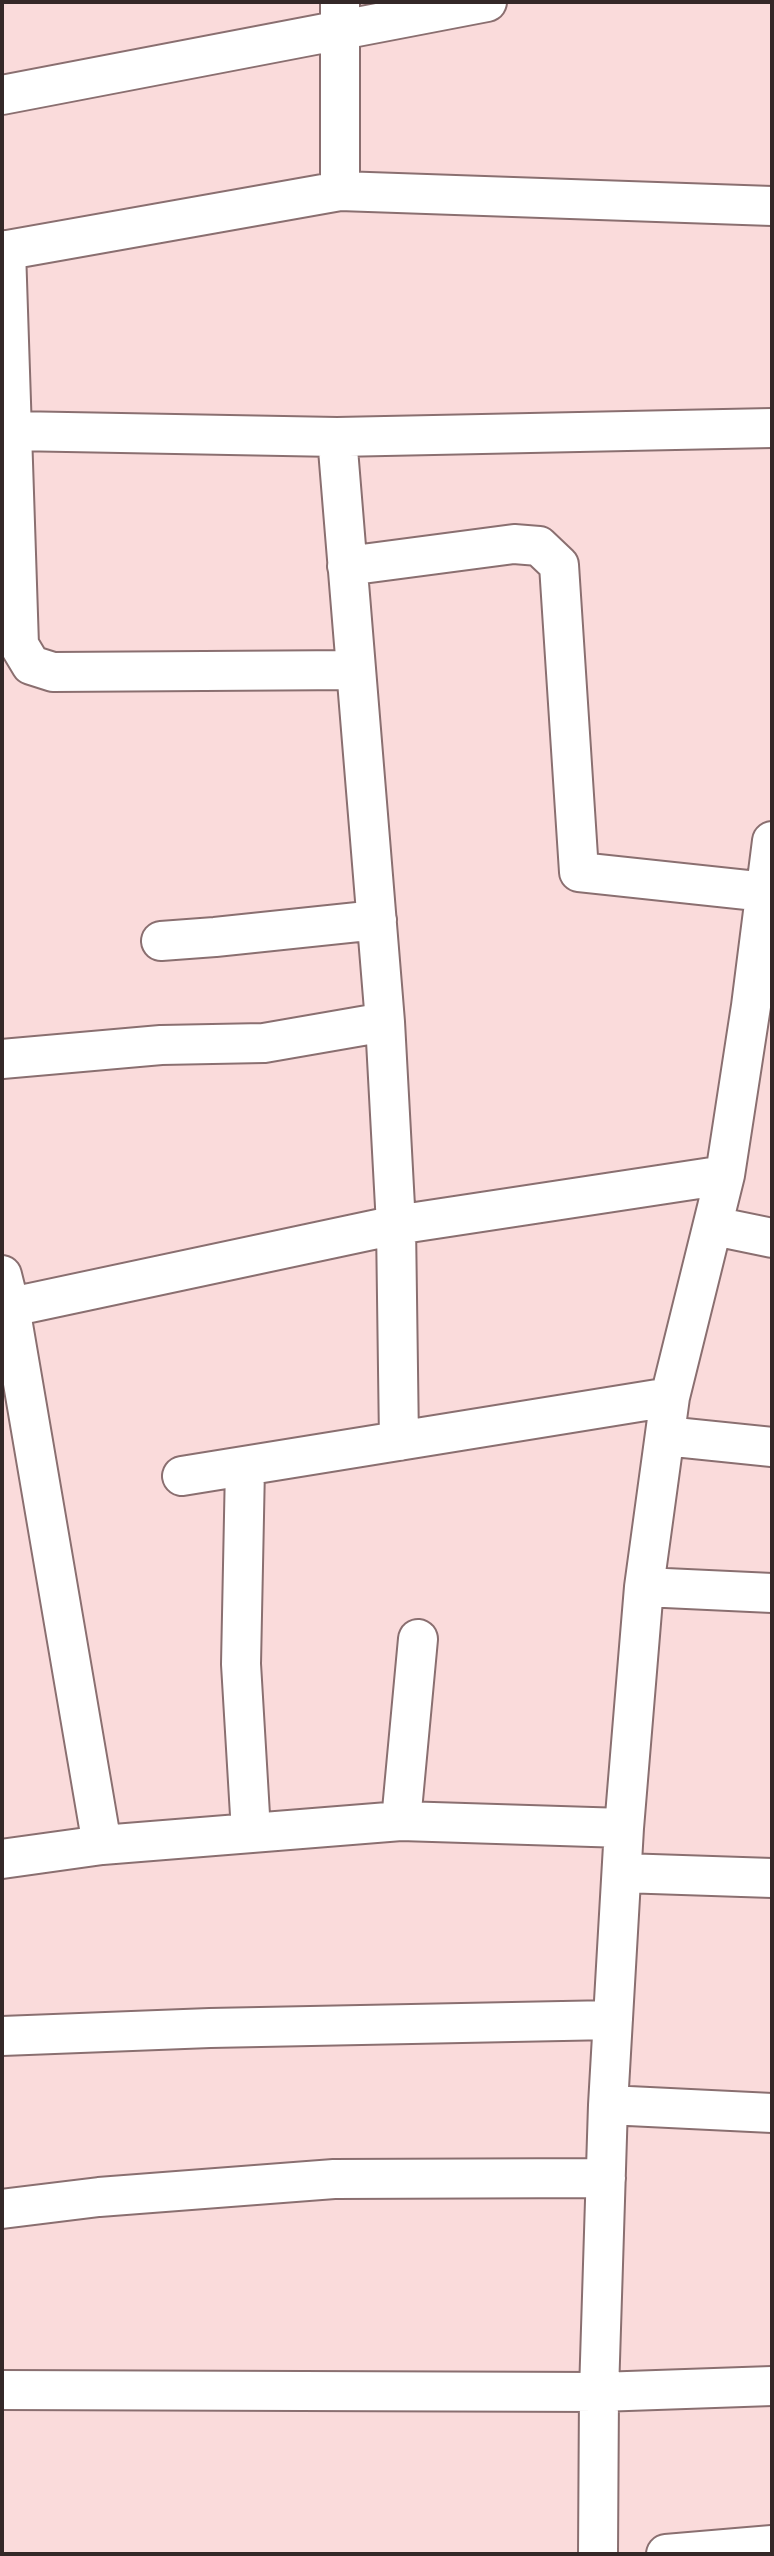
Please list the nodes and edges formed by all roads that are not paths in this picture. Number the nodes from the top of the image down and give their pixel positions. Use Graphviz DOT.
graph roads {
  1 [pos="487,2"];
  2 [pos="340,16"];
  3 [pos="2,95"];
  4 [pos="340,191"];
  5 [pos="772,206"];
  6 [pos="4,250"];
  7 [pos="772,428"];
  8 [pos="13,431"];
  9 [pos="337,437"];
  10 [pos="346,566"];
  11 [pos="355,670"];
  12 [pos="772,841"];
  13 [pos="766,892"];
  14 [pos="377,920"];
  15 [pos="161,940"];
  16 [pos="762,1008"];
  17 [pos="385,1022"];
  18 [pos="2,1059"];
  19 [pos="725,1175"];
  20 [pos="396,1226"];
  21 [pos="714,1226"];
  22 [pos="772,1238"];
  23 [pos="5,1297"];
  24 [pos="670,1397"];
  25 [pos="665,1436"];
  26 [pos="399,1441"];
  27 [pos="772,1447"];
  28 [pos="245,1467"];
  29 [pos="182,1476"];
  30 [pos="644,1587"];
  31 [pos="772,1593"];
  32 [pos="418,1639"];
  33 [pos="401,1821"];
  34 [pos="624,1828"];
  35 [pos="251,1832"];
  36 [pos="102,1845"];
  37 [pos="2,1859"];
  38 [pos="622,1873"];
  39 [pos="772,1878"];
  40 [pos="613,2020"];
  41 [pos="2,2036"];
  42 [pos="608,2105"];
  43 [pos="772,2113"];
  44 [pos="606,2178"];
  45 [pos="2,2209"];
  46 [pos="772,2386"];
  47 [pos="2,2390"];
  48 [pos="599,2392"];
  49 [pos="772,2545"];
  50 [pos="598,2554"];
  51 [pos="666,2554"];
  1 -- 2 [label="street"];
  2 -- 3 [label="street"];
  2 -- 4 [label="street"];
  4 -- 5 [label="street"];
  4 -- 6 [label="street"];
  6 -- 8 [label="street"];
  7 -- 9 [label="street"];
  8 -- 9 [label="street"];
  8 -- 11 [label="street"];
  9 -- 10 [label="street"];
  10 -- 11 [label="street"];
  10 -- 13 [label="street"];
  11 -- 14 [label="street"];
  12 -- 13 [label="street"];
  13 -- 16 [label="street"];
  14 -- 15 [label="street"];
  14 -- 17 [label="street"];
  16 -- 19 [label="street"];
  17 -- 18 [label="street"];
  17 -- 20 [label="street"];
  19 -- 20 [label="street"];
  19 -- 21 [label="street"];
  20 -- 23 [label="street"];
  20 -- 26 [label="street"];
  21 -- 22 [label="street"];
  21 -- 24 [label="street"];
  23 -- 36 [label="street"];
  24 -- 25 [label="street"];
  24 -- 26 [label="street"];
  25 -- 27 [label="street"];
  25 -- 30 [label="street"];
  26 -- 28 [label="street"];
  28 -- 29 [label="street"];
  28 -- 35 [label="street"];
  30 -- 31 [label="street"];
  30 -- 34 [label="street"];
  32 -- 33 [label="street"];
  33 -- 34 [label="street"];
  33 -- 35 [label="street"];
  34 -- 38 [label="street"];
  35 -- 36 [label="street"];
  36 -- 37 [label="street"];
  38 -- 39 [label="street"];
  38 -- 40 [label="street"];
  40 -- 41 [label="street"];
  40 -- 42 [label="street"];
  42 -- 43 [label="street"];
  42 -- 44 [label="street"];
  44 -- 45 [label="street"];
  44 -- 48 [label="street"];
  46 -- 48 [label="street"];
  47 -- 48 [label="street"];
  48 -- 50 [label="street"];
  49 -- 51 [label="street"];
}
